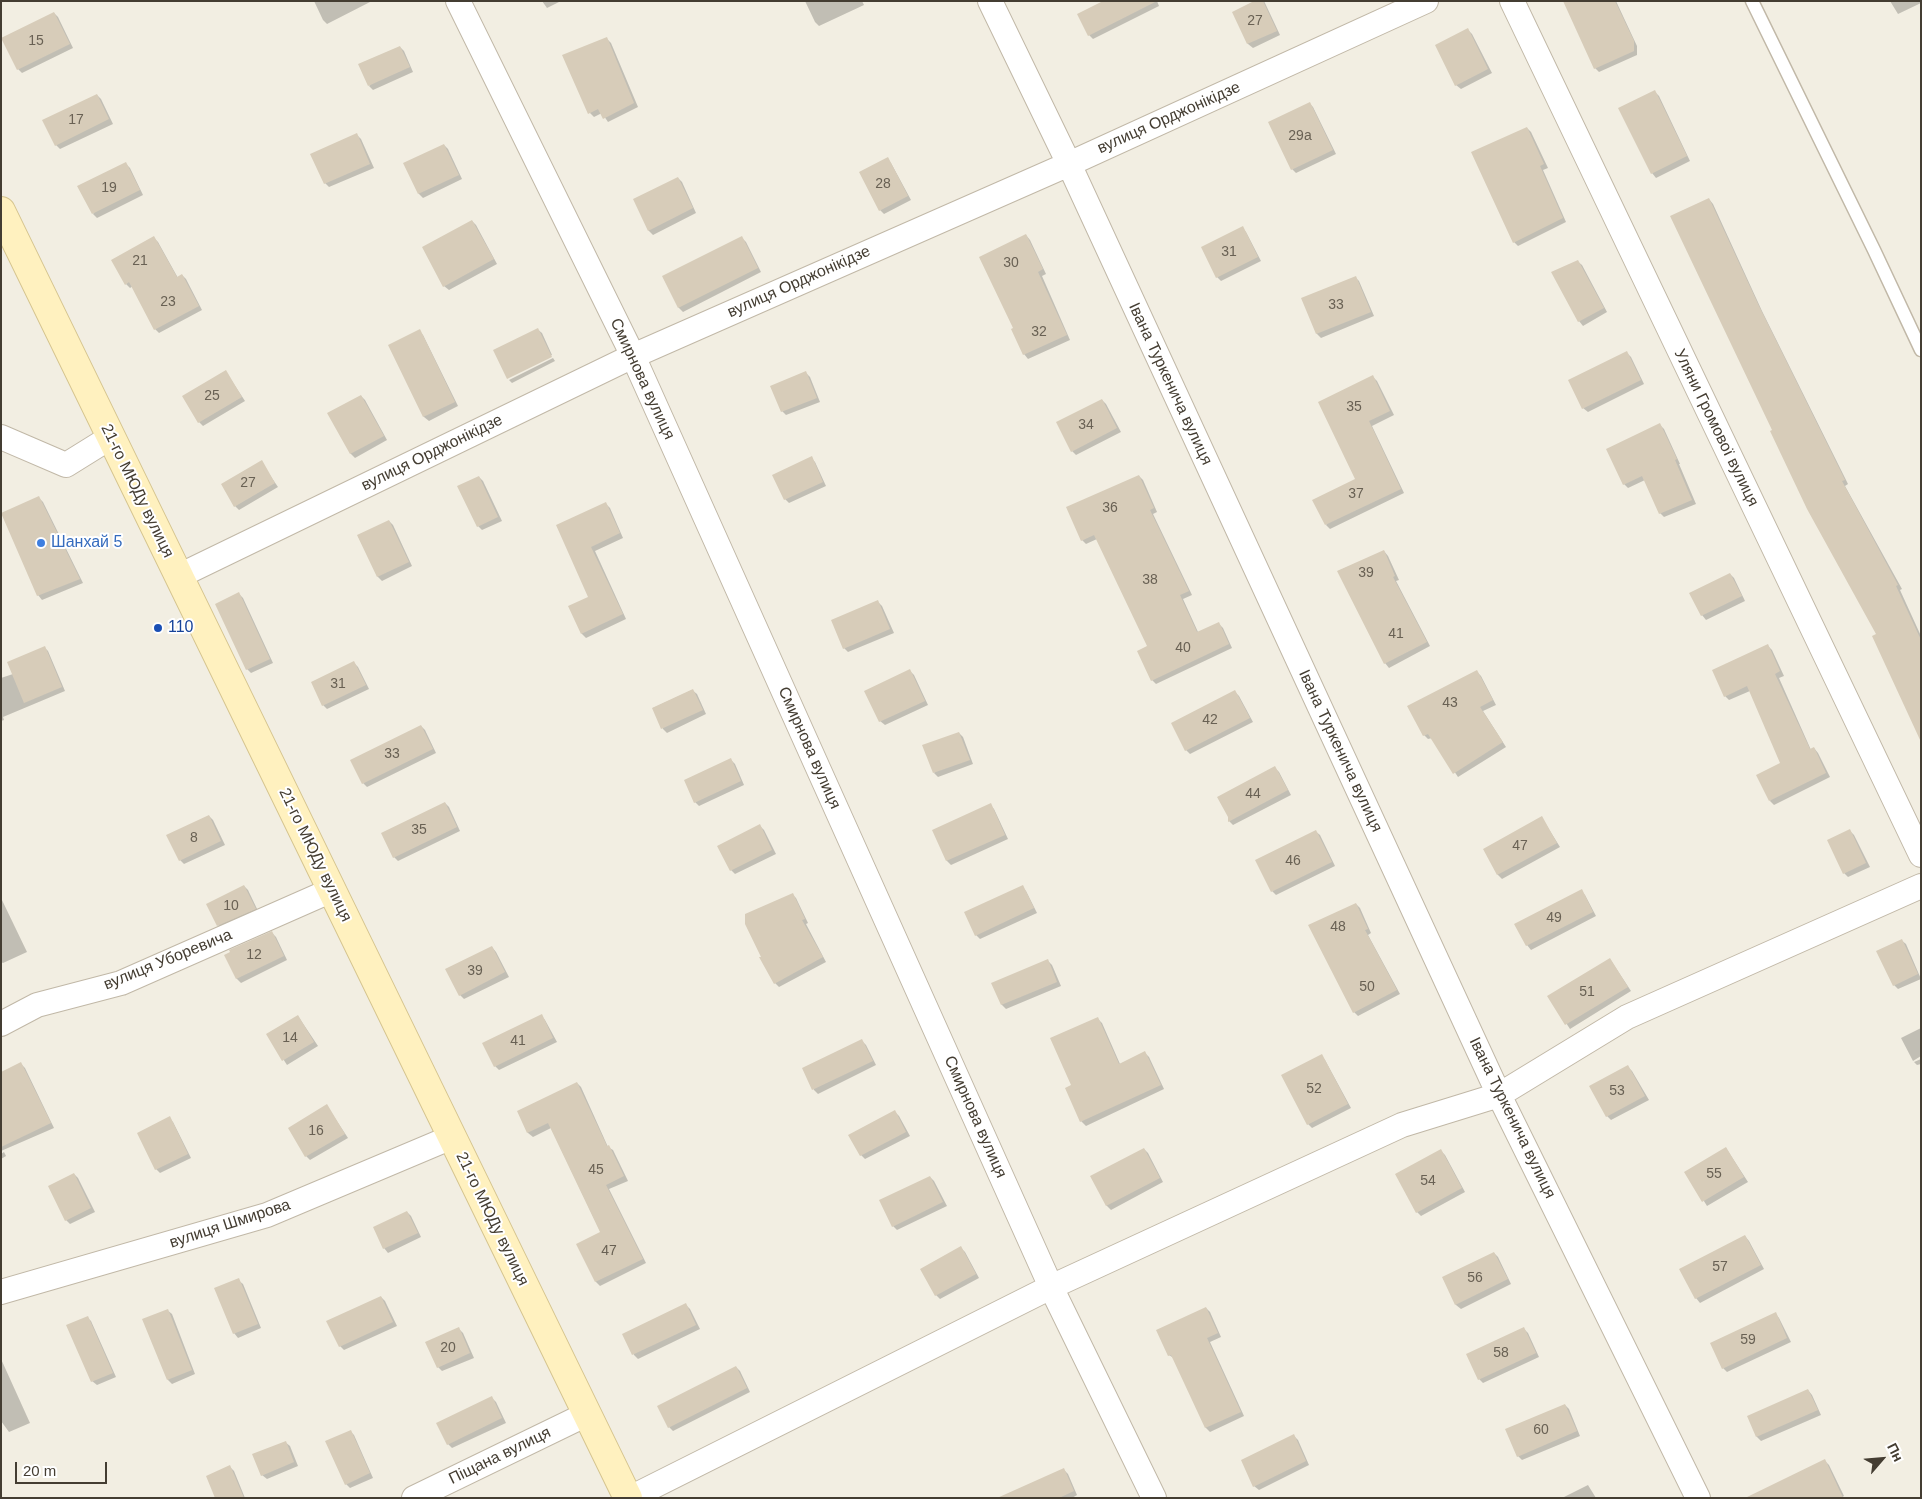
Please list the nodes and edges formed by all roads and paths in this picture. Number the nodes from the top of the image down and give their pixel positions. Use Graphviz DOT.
graph roads {
  1 [pos="458,1"];
  2 [pos="990,1"];
  3 [pos="1426,1"];
  4 [pos="1512,1"];
  5 [pos="1752,1"];
  6 [pos="1069,164"];
  7 [pos="1,212"];
  8 [pos="1921,350"];
  9 [pos="633,356"];
  10 [pos="1,437"];
  11 [pos="111,437"];
  12 [pos="179,576"];
  13 [pos="1921,855"];
  14 [pos="1921,886"];
  15 [pos="332,890"];
  16 [pos="1,1024"];
  17 [pos="1499,1095"];
  18 [pos="452,1137"];
  19 [pos="1051,1287"];
  20 [pos="1,1292"];
  21 [pos="587,1414"];
  22 [pos="414,1498"];
  23 [pos="629,1498"];
  24 [pos="1154,1498"];
  25 [pos="1698,1498"];
  1 -- 9 [label="street, Смирнова вулиця"];
  2 -- 6 [label="street, Івана Туркенича вулиця"];
  3 -- 6 [label="street, вулиця Орджонікідзе"];
  4 -- 13 [label="street, Уляни Громової вулиця"];
  5 -- 8 [label="lane"];
  6 -- 9 [label="street, вулиця Орджонікідзе"];
  6 -- 17 [label="street, Івана Туркенича вулиця"];
  7 -- 11 [label="street, 21-го МЮДу вулиця"];
  9 -- 12 [label="street, вулиця Орджонікідзе"];
  9 -- 19 [label="street, Смирнова вулиця"];
  10 -- 11 [label="street"];
  11 -- 12 [label="street, 21-го МЮДу вулиця"];
  12 -- 15 [label="street, 21-го МЮДу вулиця"];
  14 -- 17 [label="street"];
  15 -- 16 [label="street, вулиця Уборевича"];
  15 -- 18 [label="street, 21-го МЮДу вулиця"];
  17 -- 19 [label="street"];
  17 -- 25 [label="street, Івана Туркенича вулиця"];
  18 -- 20 [label="street, вулиця Шмирова"];
  18 -- 21 [label="street, 21-го МЮДу вулиця"];
  19 -- 23 [label="street"];
  19 -- 24 [label="street, Смирнова вулиця"];
  21 -- 22 [label="street, Піщана вулиця"];
  21 -- 23 [label="street, 21-го МЮДу вулиця"];
}
